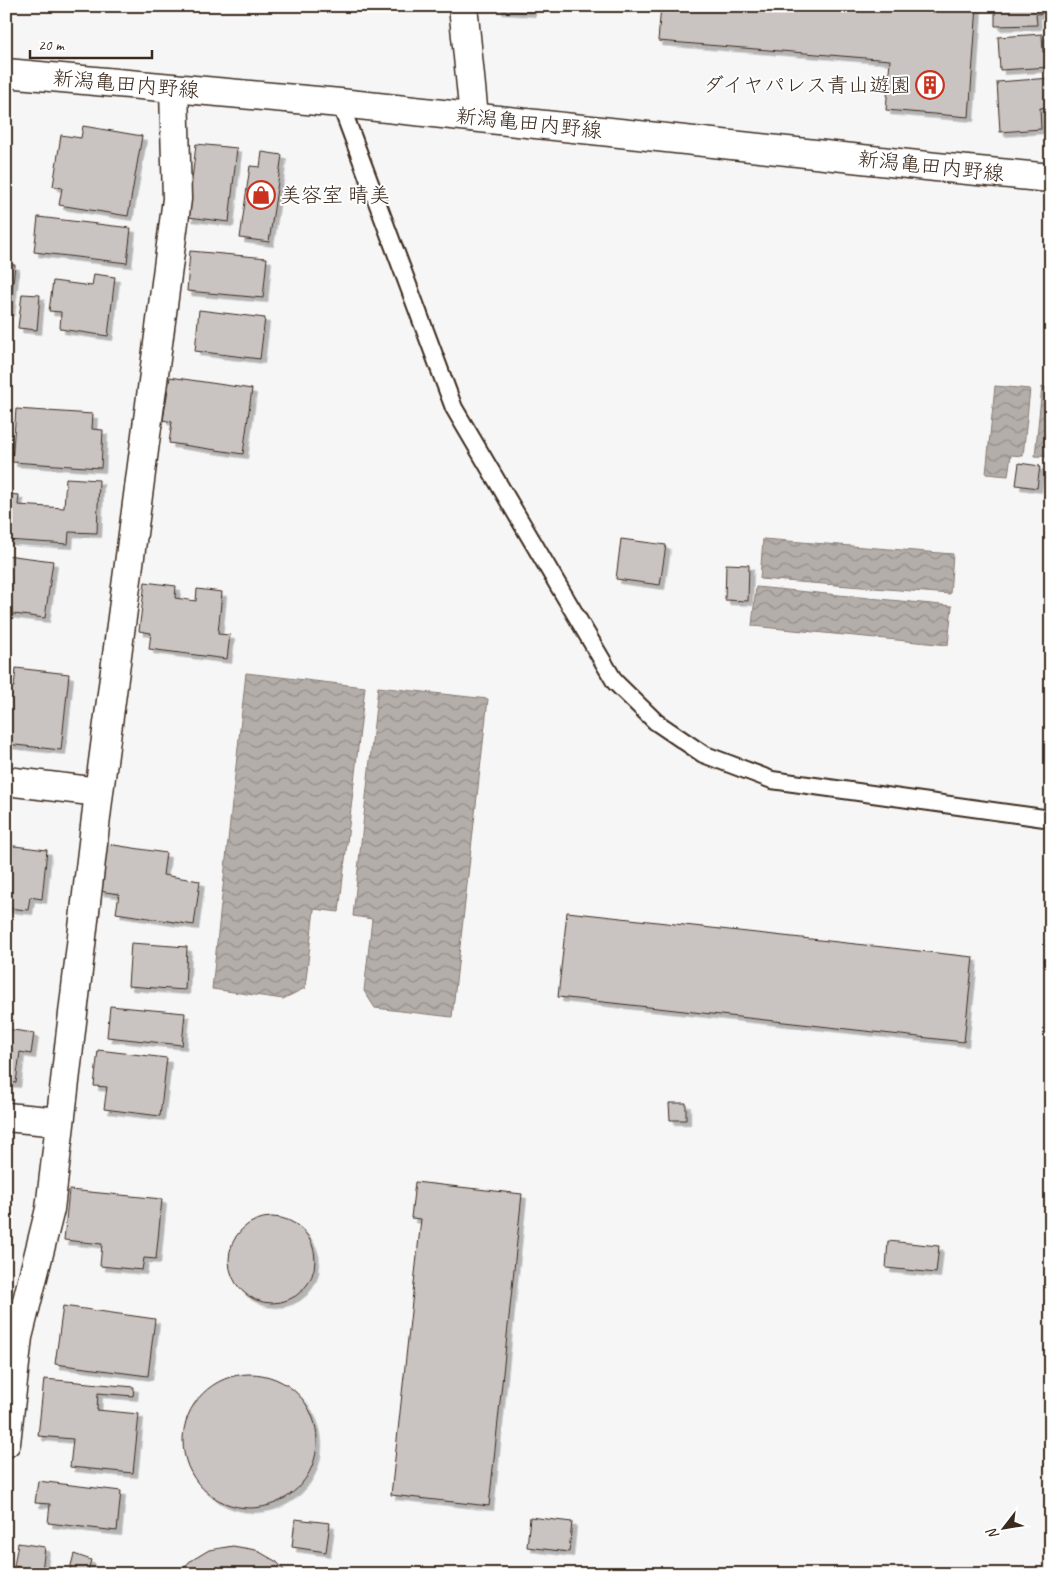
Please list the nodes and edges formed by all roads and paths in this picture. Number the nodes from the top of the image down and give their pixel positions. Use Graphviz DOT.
graph roads {
  1 [pos="464,6"];
  2 [pos="6,72"];
  3 [pos="174,88"];
  4 [pos="340,103"];
  5 [pos="474,117"];
  6 [pos="1051,178"];
  7 [pos="6,781"];
  8 [pos="99,792"];
  9 [pos="1051,819"];
  10 [pos="6,1117"];
  11 [pos="60,1122"];
  12 [pos="7,1426"];
  1 -- 5 [label="street"];
  2 -- 3 [label="street, 新潟亀田内野線"];
  3 -- 4 [label="street, 新潟亀田内野線"];
  3 -- 8 [label="street"];
  4 -- 5 [label="street, 新潟亀田内野線"];
  4 -- 9 [label="lane"];
  5 -- 6 [label="street, 新潟亀田内野線"];
  7 -- 8 [label="street"];
  8 -- 11 [label="street"];
  10 -- 11 [label="street"];
  11 -- 12 [label="street"];
}
